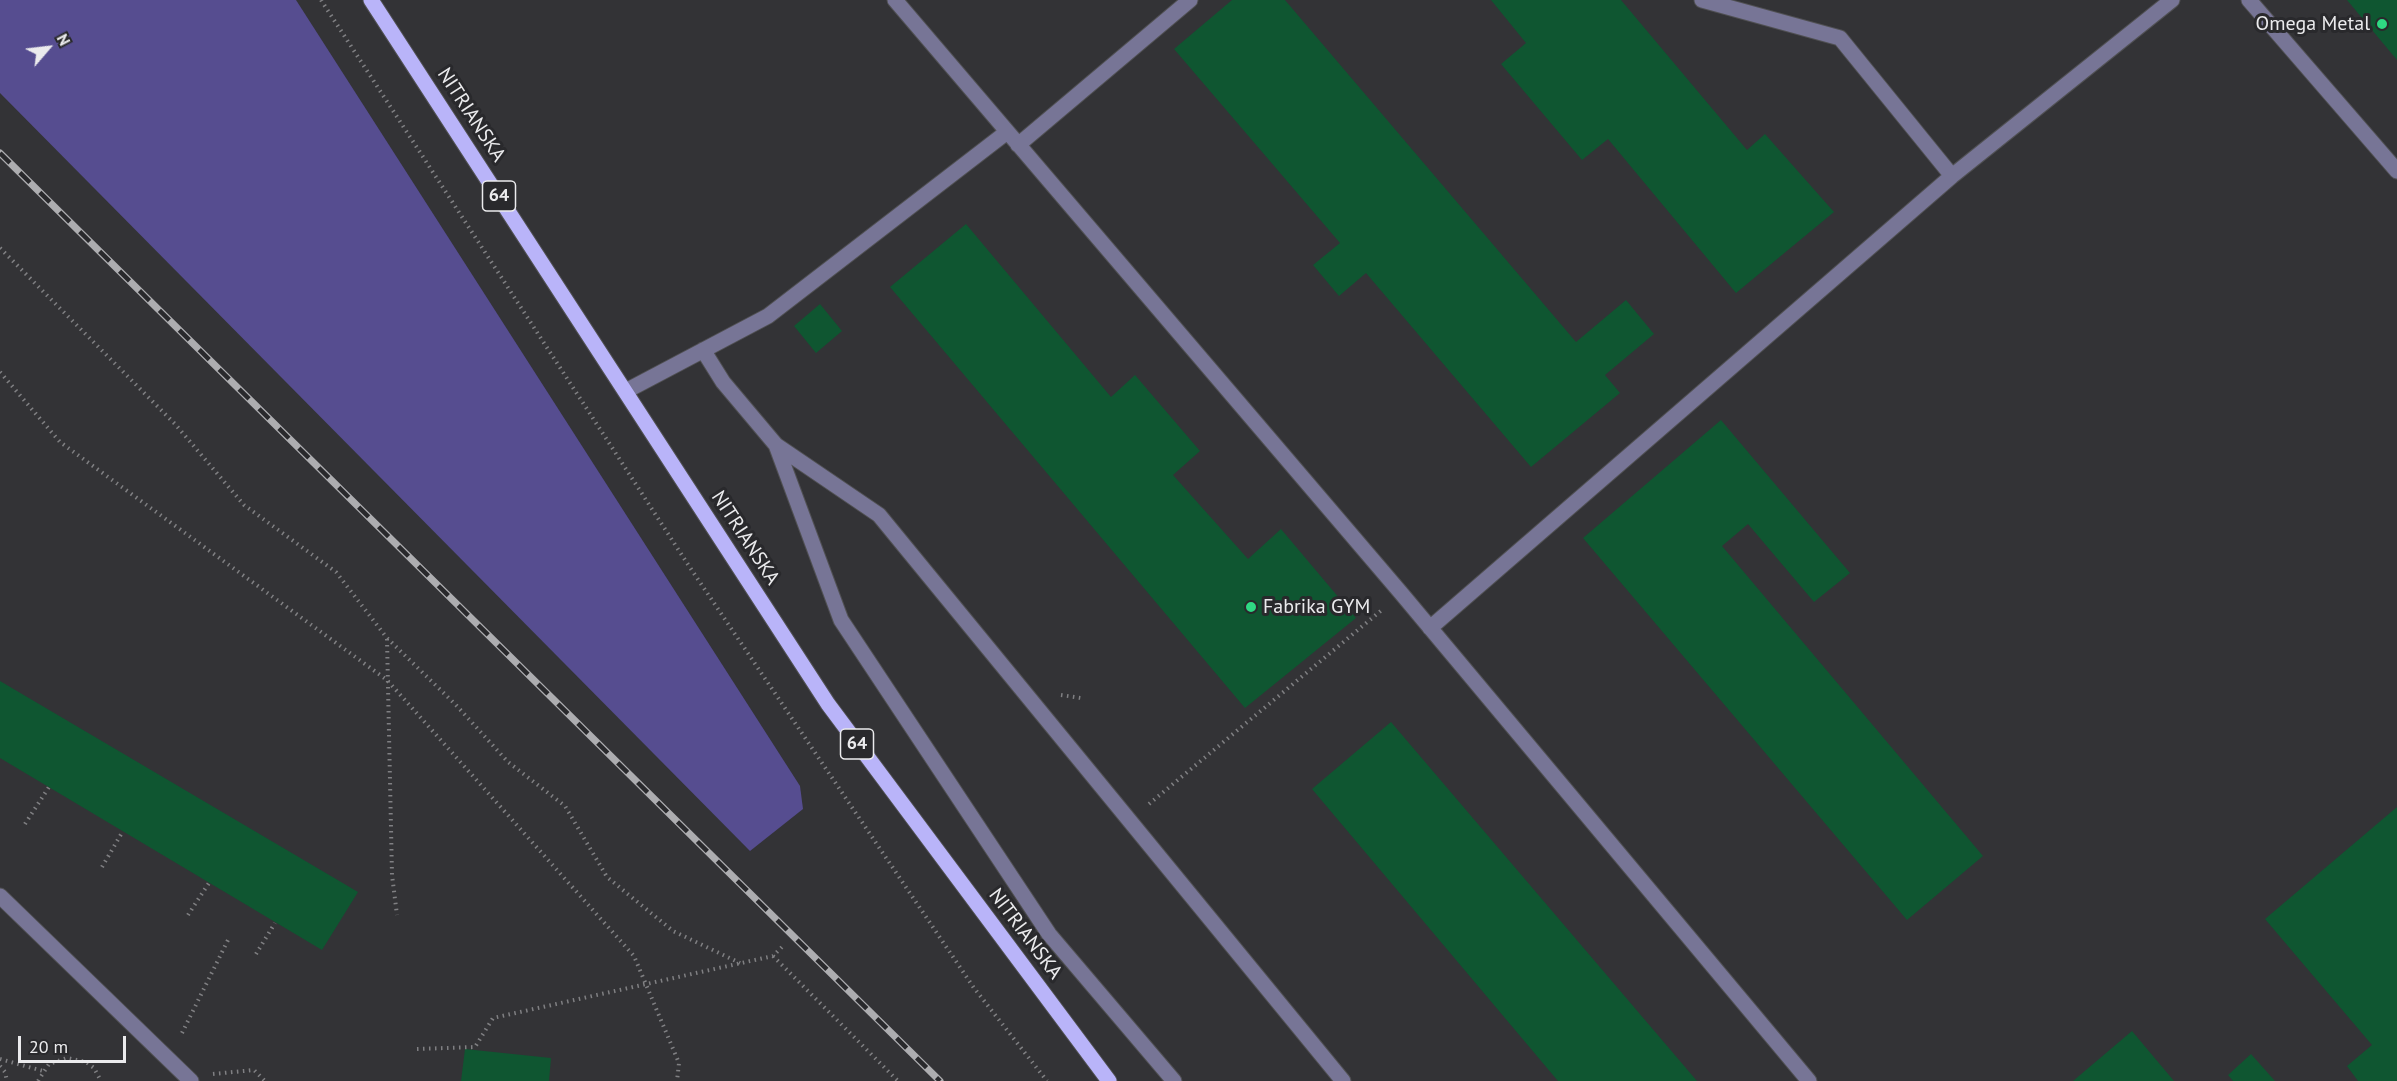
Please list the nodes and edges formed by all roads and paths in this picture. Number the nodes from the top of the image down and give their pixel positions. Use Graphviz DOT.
graph roads {
  1 [pos="321,0"];
  2 [pos="371,0"];
  3 [pos="895,0"];
  4 [pos="1190,0"];
  5 [pos="1702,0"];
  6 [pos="2172,0"];
  7 [pos="2249,0"];
  8 [pos="1007,132"];
  9 [pos="1018,145"];
  10 [pos="2397,171"];
  11 [pos="1952,176"];
  12 [pos="0,248"];
  13 [pos="703,350"];
  14 [pos="0,372"];
  15 [pos="626,391"];
  16 [pos="776,445"];
  17 [pos="1401,593"];
  18 [pos="1430,628"];
  19 [pos="387,638"];
  20 [pos="387,680"];
  21 [pos="49,787"];
  22 [pos="1129,819"];
  23 [pos="25,824"];
  24 [pos="123,831"];
  25 [pos="102,867"];
  26 [pos="209,883"];
  27 [pos="0,896"];
  28 [pos="188,915"];
  29 [pos="397,915"];
  30 [pos="275,923"];
  31 [pos="229,938"];
  32 [pos="782,947"];
  33 [pos="256,954"];
  34 [pos="773,956"];
  35 [pos="740,963"];
  36 [pos="646,985"];
  37 [pos="182,1033"];
  38 [pos="417,1049"];
  39 [pos="0,1059"];
  40 [pos="0,1066"];
  41 [pos="43,1071"];
  42 [pos="189,1079"];
  43 [pos="7,1081"];
  44 [pos="38,1081"];
  45 [pos="101,1081"];
  46 [pos="265,1081"];
  47 [pos="676,1081"];
  48 [pos="897,1081"];
  49 [pos="1047,1081"];
  50 [pos="1109,1081"];
  51 [pos="1174,1081"];
  52 [pos="1343,1081"];
  53 [pos="1809,1081"];
  1 -- 49 [label="path"];
  2 -- 15 [label="main road, NITRIANSKA / 64"];
  3 -- 8 [label="street"];
  4 -- 9 [label="street"];
  5 -- 11 [label="street"];
  6 -- 11 [label="street"];
  7 -- 10 [label="street"];
  8 -- 9 [label="street"];
  8 -- 13 [label="street"];
  9 -- 17 [label="street"];
  11 -- 18 [label="street"];
  12 -- 19 [label="path"];
  13 -- 15 [label="street"];
  13 -- 16 [label="street"];
  14 -- 20 [label="path"];
  15 -- 50 [label="main road, NITRIANSKA / 64"];
  16 -- 22 [label="street"];
  16 -- 51 [label="street"];
  17 -- 18 [label="street"];
  17 -- 22 [label="path"];
  18 -- 53 [label="street"];
  19 -- 20 [label="path"];
  19 -- 35 [label="path"];
  20 -- 29 [label="path"];
  20 -- 36 [label="path"];
  21 -- 23 [label="path"];
  22 -- 52 [label="street"];
  24 -- 25 [label="path"];
  26 -- 28 [label="path"];
  27 -- 42 [label="street"];
  30 -- 33 [label="path"];
  31 -- 37 [label="path"];
  32 -- 34 [label="path"];
  34 -- 35 [label="path"];
  34 -- 48 [label="path"];
  35 -- 36 [label="path"];
  36 -- 38 [label="path"];
  36 -- 47 [label="path"];
  39 -- 41 [label="path"];
  40 -- 43 [label="path"];
  41 -- 44 [label="path"];
  41 -- 45 [label="path"];
  42 -- 46 [label="path"];
}
